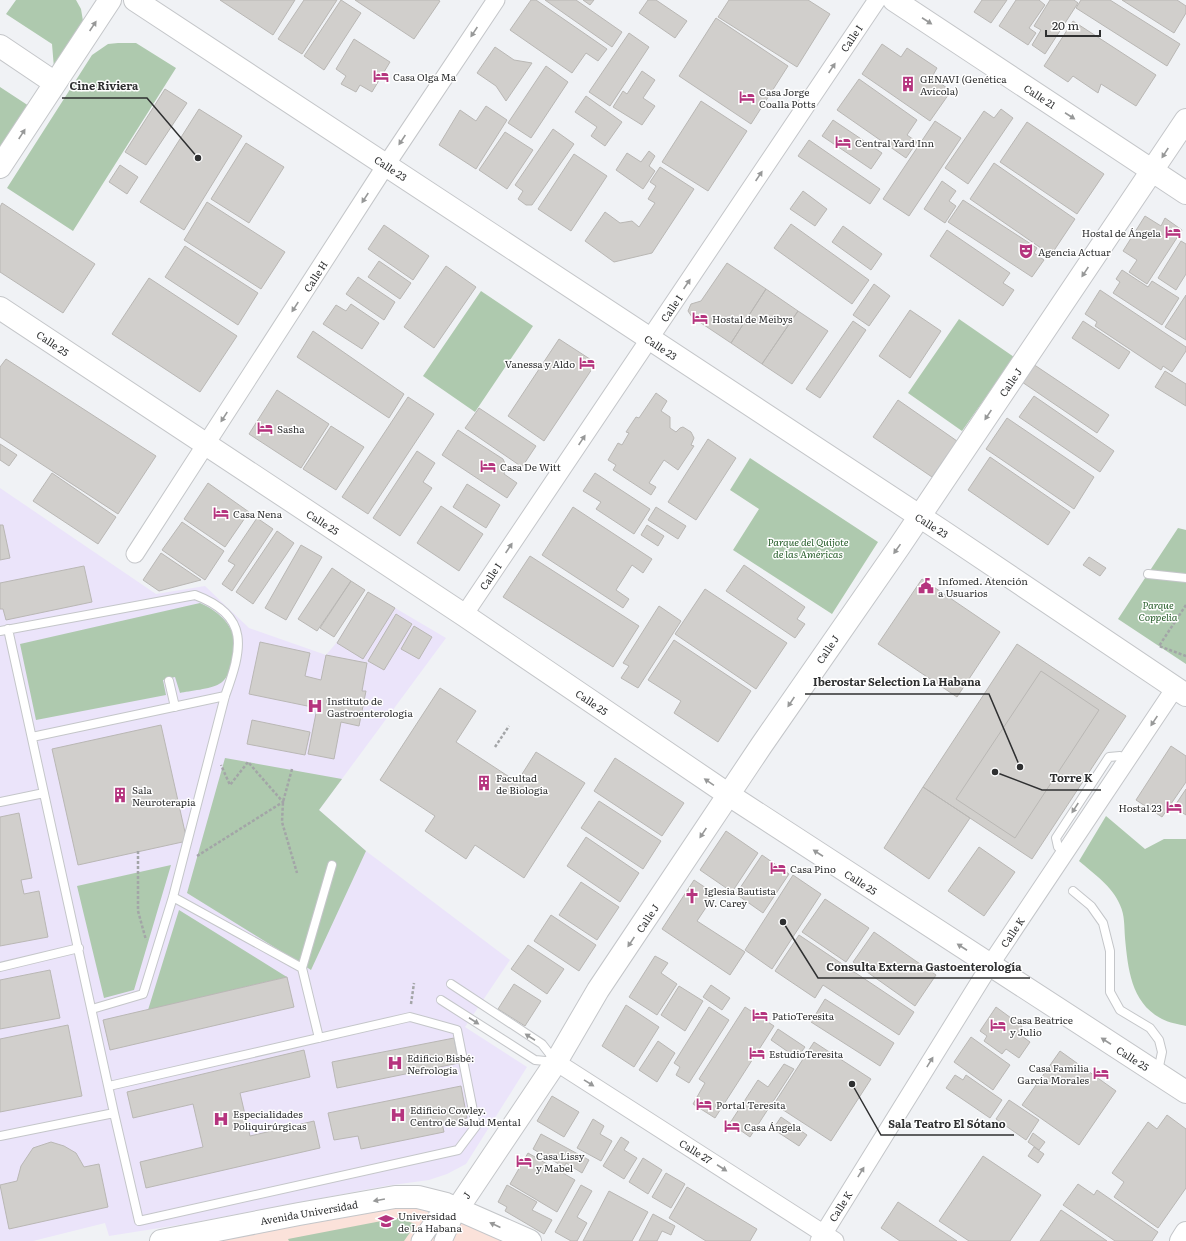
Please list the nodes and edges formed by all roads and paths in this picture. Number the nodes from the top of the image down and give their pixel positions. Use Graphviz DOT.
graph roads {
  1 [pos="110,0"];
  2 [pos="135,0"];
  3 [pos="496,0"];
  4 [pos="877,0"];
  5 [pos="894,0"];
  6 [pos="0,46"];
  7 [pos="55,83"];
  8 [pos="1186,120"];
  9 [pos="386,165"];
  10 [pos="0,167"];
  11 [pos="1153,171"];
  12 [pos="1186,193"];
  13 [pos="0,308"];
  14 [pos="650,340"];
  15 [pos="206,445"];
  16 [pos="919,517"];
  17 [pos="135,554"];
  18 [pos="1148,574"];
  19 [pos="1186,578"];
  20 [pos="1186,605"];
  21 [pos="464,615"];
  22 [pos="4,630"];
  23 [pos="1186,656"];
  24 [pos="169,681"];
  25 [pos="1181,692"];
  26 [pos="225,696"];
  27 [pos="175,707"];
  28 [pos="509,726"];
  29 [pos="32,737"];
  30 [pos="212,746"];
  31 [pos="495,747"];
  32 [pos="292,769"];
  33 [pos="44,793"];
  34 [pos="728,796"];
  35 [pos="0,802"];
  36 [pos="283,802"];
  37 [pos="138,851"];
  38 [pos="332,865"];
  39 [pos="181,866"];
  40 [pos="297,873"];
  41 [pos="1073,891"];
  42 [pos="173,897"];
  43 [pos="79,948"];
  44 [pos="152,965"];
  45 [pos="990,965"];
  46 [pos="0,966"];
  47 [pos="302,968"];
  48 [pos="414,983"];
  49 [pos="451,984"];
  50 [pos="441,1000"];
  51 [pos="92,1009"];
  52 [pos="410,1017"];
  53 [pos="319,1038"];
  54 [pos="556,1062"];
  55 [pos="1157,1074"];
  56 [pos="109,1086"];
  57 [pos="1186,1092"];
  58 [pos="114,1113"];
  59 [pos="0,1136"];
  60 [pos="474,1182"];
  61 [pos="418,1197"];
  62 [pos="452,1206"];
  63 [pos="1186,1233"];
  64 [pos="825,1238"];
  65 [pos="160,1241"];
  66 [pos="420,1241"];
  67 [pos="443,1241"];
  68 [pos="530,1241"];
  69 [pos="1181,1241"];
  7 -- 1 [label="street, one-way"];
  2 -- 9 [label="street, Calle 23"];
  3 -- 9 [label="street, Calle H, one-way"];
  14 -- 4 [label="street, Calle I, one-way"];
  5 -- 11 [label="street, Calle 21, one-way"];
  6 -- 7 [label="street"];
  10 -- 7 [label="street, one-way"];
  8 -- 11 [label="street, Calle J, one-way"];
  9 -- 14 [label="street, Calle 23"];
  9 -- 15 [label="street, Calle H, one-way"];
  11 -- 12 [label="street, Calle 21"];
  11 -- 16 [label="street, Calle J, one-way"];
  13 -- 15 [label="street, Calle 25"];
  14 -- 16 [label="street, Calle 23"];
  21 -- 14 [label="street, Calle I, one-way"];
  15 -- 17 [label="street, Calle H"];
  15 -- 21 [label="street, Calle 25"];
  16 -- 25 [label="street, Calle 23"];
  16 -- 34 [label="street, Calle J, one-way"];
  18 -- 19 [label="lane"];
  20 -- 23 [label="path"];
  34 -- 21 [label="street, Calle 25, one-way"];
  22 -- 26 [label="lane"];
  22 -- 29 [label="lane"];
  24 -- 27 [label="lane"];
  25 -- 45 [label="street, Calle K, one-way"];
  26 -- 27 [label="lane"];
  26 -- 30 [label="lane"];
  27 -- 29 [label="lane"];
  28 -- 31 [label="path"];
  29 -- 33 [label="lane"];
  30 -- 36 [label="path"];
  30 -- 39 [label="lane"];
  32 -- 36 [label="path"];
  33 -- 35 [label="lane"];
  33 -- 43 [label="lane"];
  45 -- 34 [label="street, Calle 25, one-way"];
  34 -- 54 [label="street, Calle J, one-way"];
  36 -- 39 [label="path"];
  36 -- 40 [label="path"];
  37 -- 44 [label="path"];
  38 -- 47 [label="lane"];
  39 -- 42 [label="lane"];
  41 -- 55 [label="lane"];
  42 -- 44 [label="lane"];
  42 -- 47 [label="lane"];
  43 -- 46 [label="lane"];
  43 -- 51 [label="lane"];
  44 -- 51 [label="lane"];
  55 -- 45 [label="street, Calle 25, one-way"];
  64 -- 45 [label="street, Calle K, one-way"];
  47 -- 53 [label="lane"];
  48 -- 52 [label="path"];
  54 -- 49 [label="lane, Calle 27, one-way"];
  50 -- 54 [label="lane, Calle 27, one-way"];
  51 -- 56 [label="lane"];
  52 -- 53 [label="lane"];
  52 -- 58 [label="lane"];
  53 -- 56 [label="lane"];
  54 -- 60 [label="street, Calle J"];
  54 -- 64 [label="street, Calle 27, one-way"];
  55 -- 57 [label="street, Calle 25"];
  56 -- 58 [label="lane"];
  58 -- 59 [label="lane"];
  60 -- 61 [label="street"];
  60 -- 62 [label="street, J"];
  61 -- 62 [label="street, Avenida Universidad"];
  61 -- 65 [label="street, Avenida Universidad, one-way"];
  62 -- 66 [label="street"];
  62 -- 67 [label="street"];
  68 -- 62 [label="street, Avenida Universidad, one-way"];
  63 -- 69 [label="street"];
}
